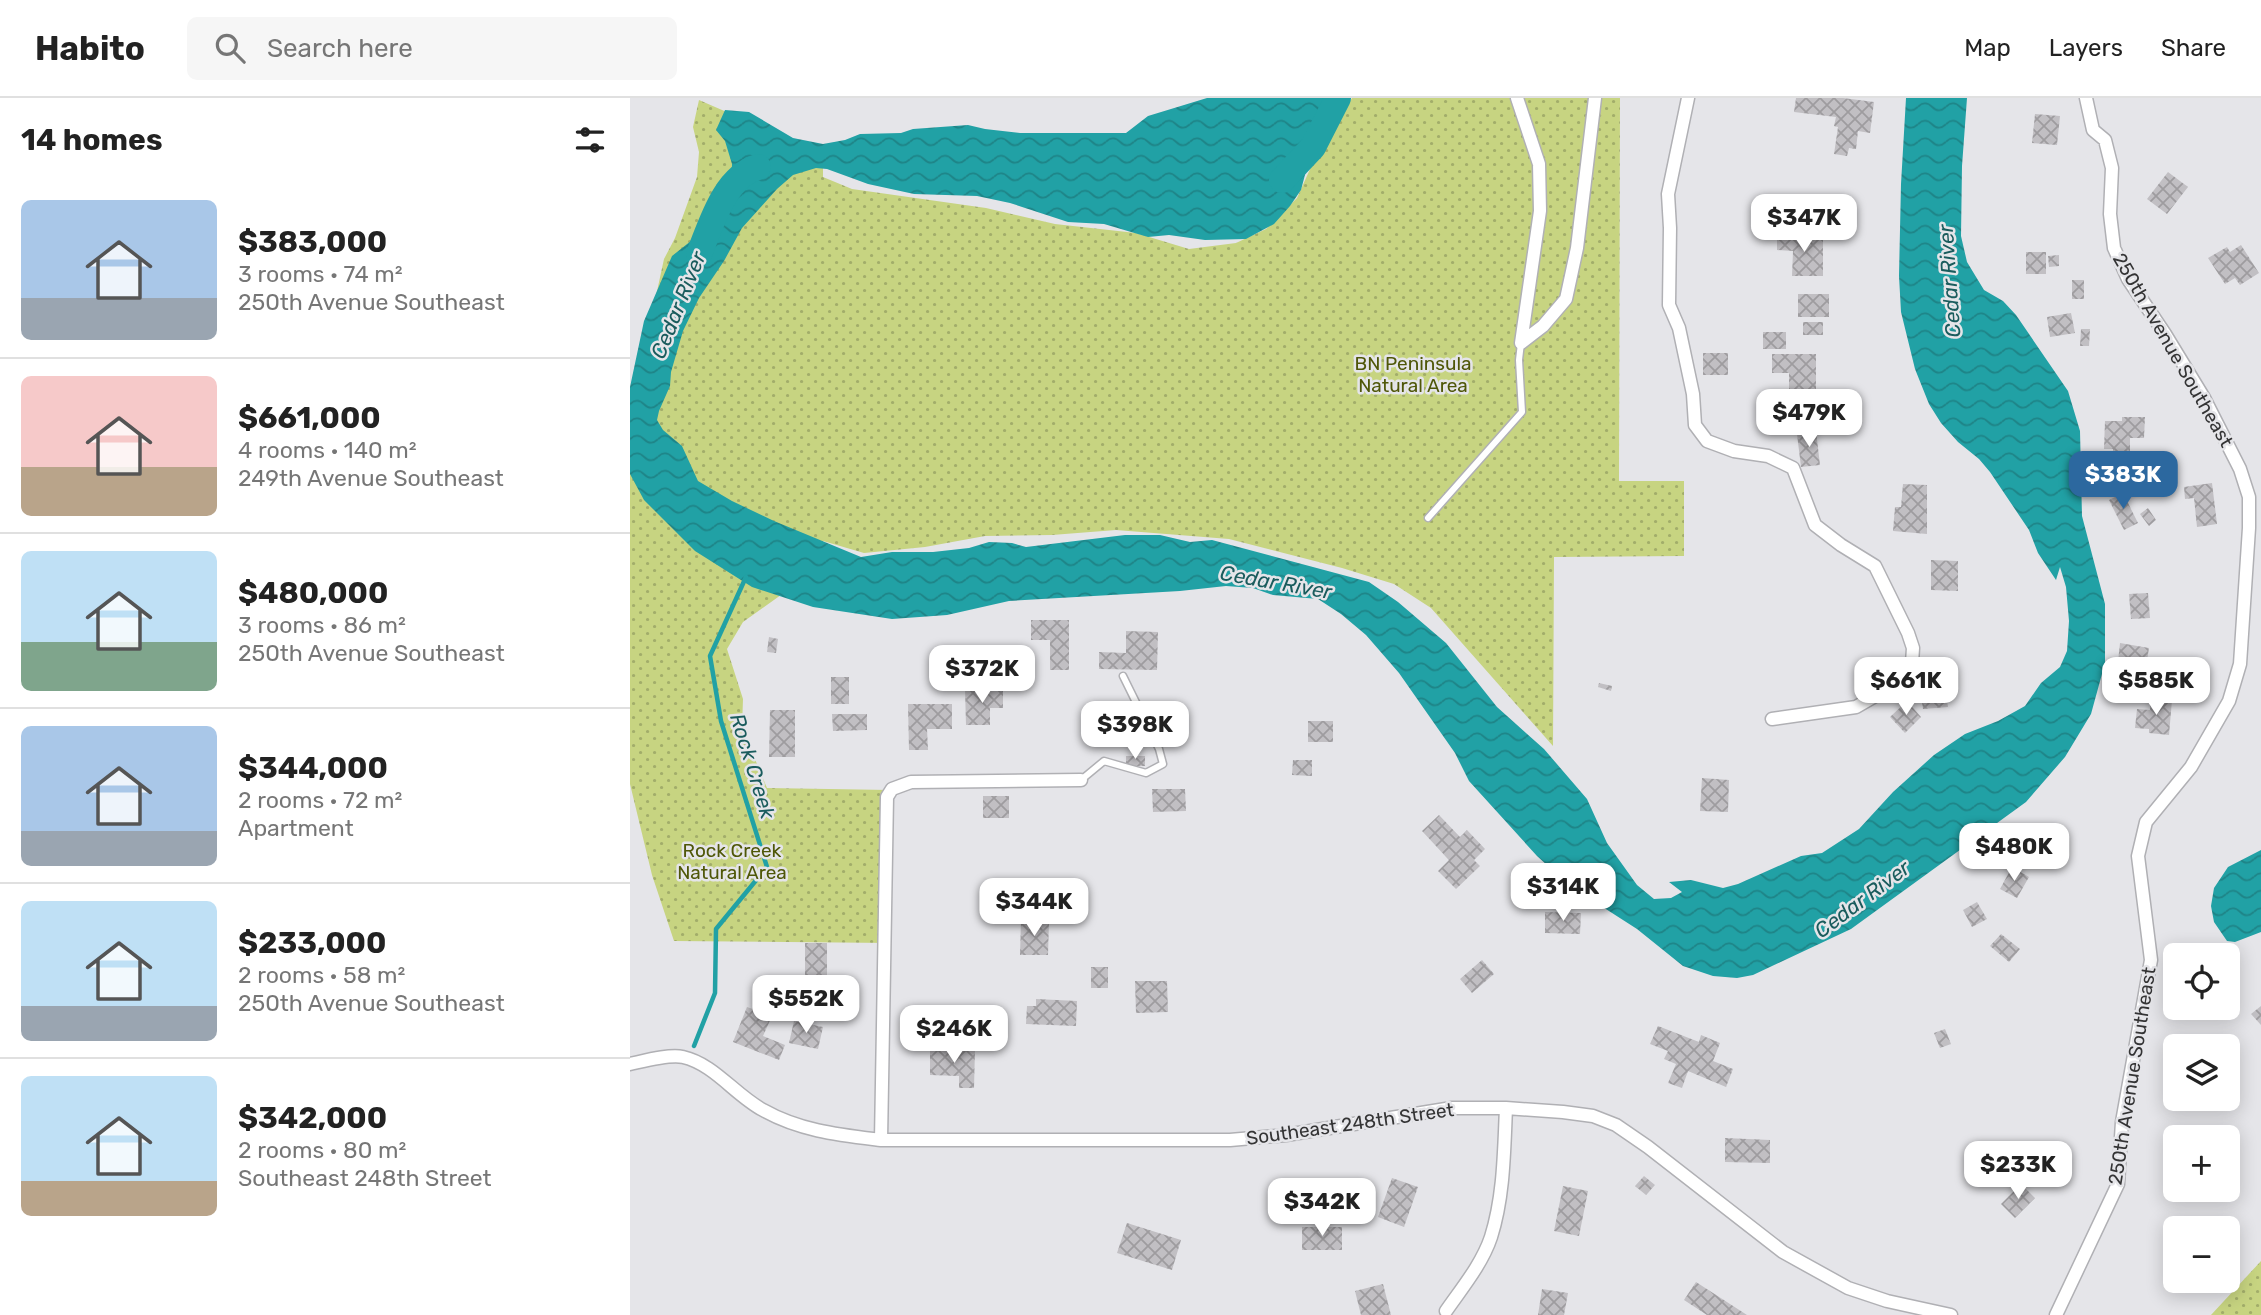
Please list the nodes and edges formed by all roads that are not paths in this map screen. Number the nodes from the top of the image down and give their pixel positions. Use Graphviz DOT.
graph roads {
  1 [pos="1517,98"];
  2 [pos="1595,98"];
  3 [pos="1688,98"];
  4 [pos="2086,98"];
  5 [pos="1521,343"];
  6 [pos="1428,518"];
  7 [pos="1123,676"];
  8 [pos="1772,719"];
  9 [pos="1081,780"];
  10 [pos="630,1064"];
  11 [pos="1506,1108"];
  12 [pos="881,1140"];
  13 [pos="1446,1313"];
  14 [pos="1951,1315"];
  15 [pos="2056,1315"];
  1 -- 5 [label="street"];
  2 -- 5 [label="street"];
  3 -- 8 [label="street"];
  4 -- 15 [label="street, 250th Avenue Southeast"];
  5 -- 6 [label="lane"];
  7 -- 9 [label="lane"];
  9 -- 12 [label="street"];
  10 -- 12 [label="street, Southeast 248th Street"];
  11 -- 12 [label="street, Southeast 248th Street"];
  11 -- 13 [label="street"];
  11 -- 14 [label="street, Southeast 248th Street"];
}
